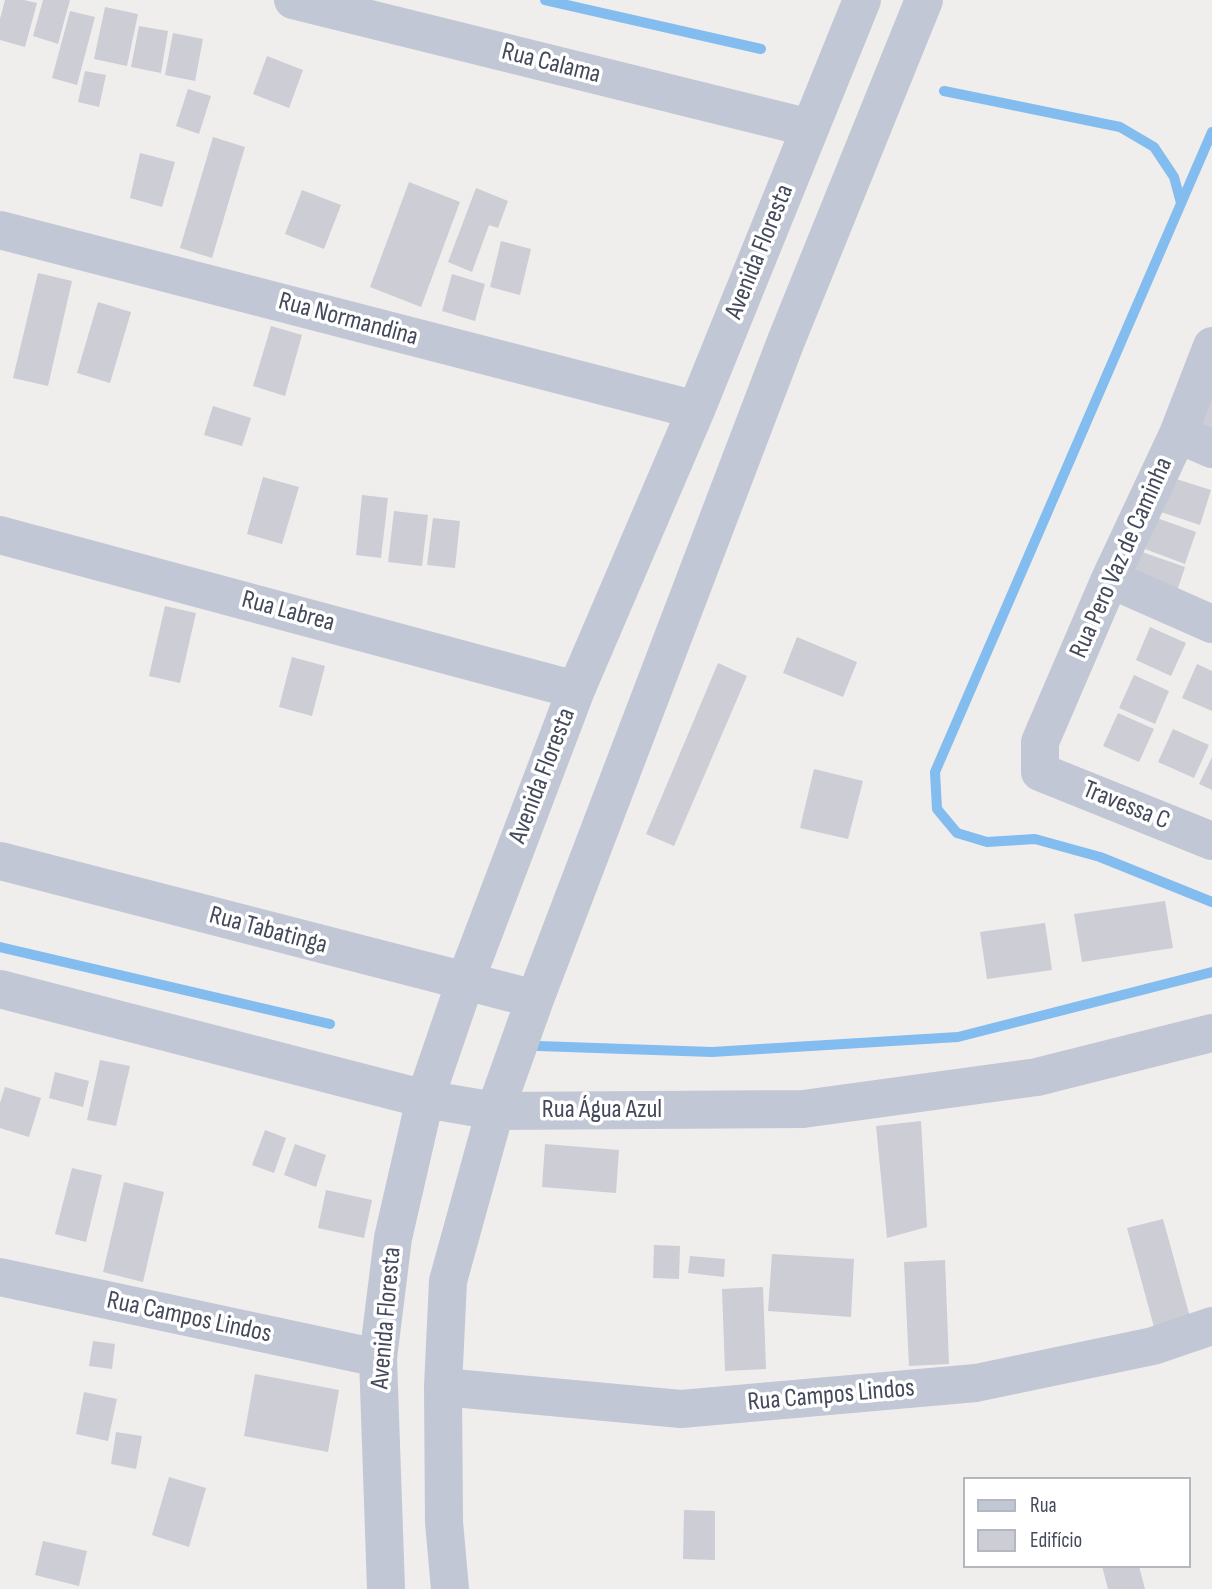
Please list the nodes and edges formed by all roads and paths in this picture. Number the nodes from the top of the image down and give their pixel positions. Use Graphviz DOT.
graph roads {
  1 [pos="293,0"];
  2 [pos="862,0"];
  3 [pos="924,0"];
  4 [pos="810,128"];
  5 [pos="0,230"];
  6 [pos="1212,346"];
  7 [pos="696,410"];
  8 [pos="1178,434"];
  9 [pos="1212,449"];
  10 [pos="0,535"];
  11 [pos="1110,579"];
  12 [pos="1212,624"];
  13 [pos="576,690"];
  14 [pos="1040,772"];
  15 [pos="1212,841"];
  16 [pos="0,861"];
  17 [pos="465,982"];
  18 [pos="0,989"];
  19 [pos="536,999"];
  20 [pos="1212,1033"];
  21 [pos="425,1099"];
  22 [pos="495,1111"];
  23 [pos="0,1277"];
  24 [pos="1212,1326"];
  25 [pos="378,1358"];
  26 [pos="443,1387"];
  27 [pos="386,1589"];
  28 [pos="450,1589"];
  1 -- 4 [label="street, Rua Calama"];
  2 -- 4 [label="street, Avenida Floresta"];
  3 -- 19 [label="street"];
  4 -- 7 [label="street, Avenida Floresta"];
  5 -- 7 [label="street, Rua Normandina"];
  6 -- 8 [label="street, Rua Pero Vaz de Caminha"];
  7 -- 13 [label="street, Avenida Floresta"];
  8 -- 9 [label="street"];
  8 -- 11 [label="street, Rua Pero Vaz de Caminha"];
  10 -- 13 [label="street, Rua Labrea"];
  11 -- 12 [label="street"];
  11 -- 14 [label="street, Rua Pero Vaz de Caminha"];
  13 -- 17 [label="street, Avenida Floresta"];
  14 -- 15 [label="street, Travessa C"];
  16 -- 17 [label="street, Rua Tabatinga"];
  17 -- 19 [label="street, Rua Tabatinga"];
  17 -- 21 [label="street, Avenida Floresta"];
  18 -- 21 [label="street, Rua Água Azul"];
  19 -- 22 [label="street"];
  20 -- 22 [label="street, Rua Água Azul"];
  21 -- 22 [label="street, Rua Água Azul"];
  21 -- 25 [label="street, Avenida Floresta"];
  22 -- 26 [label="street"];
  23 -- 25 [label="street, Rua Campos Lindos"];
  24 -- 26 [label="street, Rua Campos Lindos"];
  25 -- 27 [label="street, Avenida Floresta"];
  26 -- 28 [label="street"];
}
